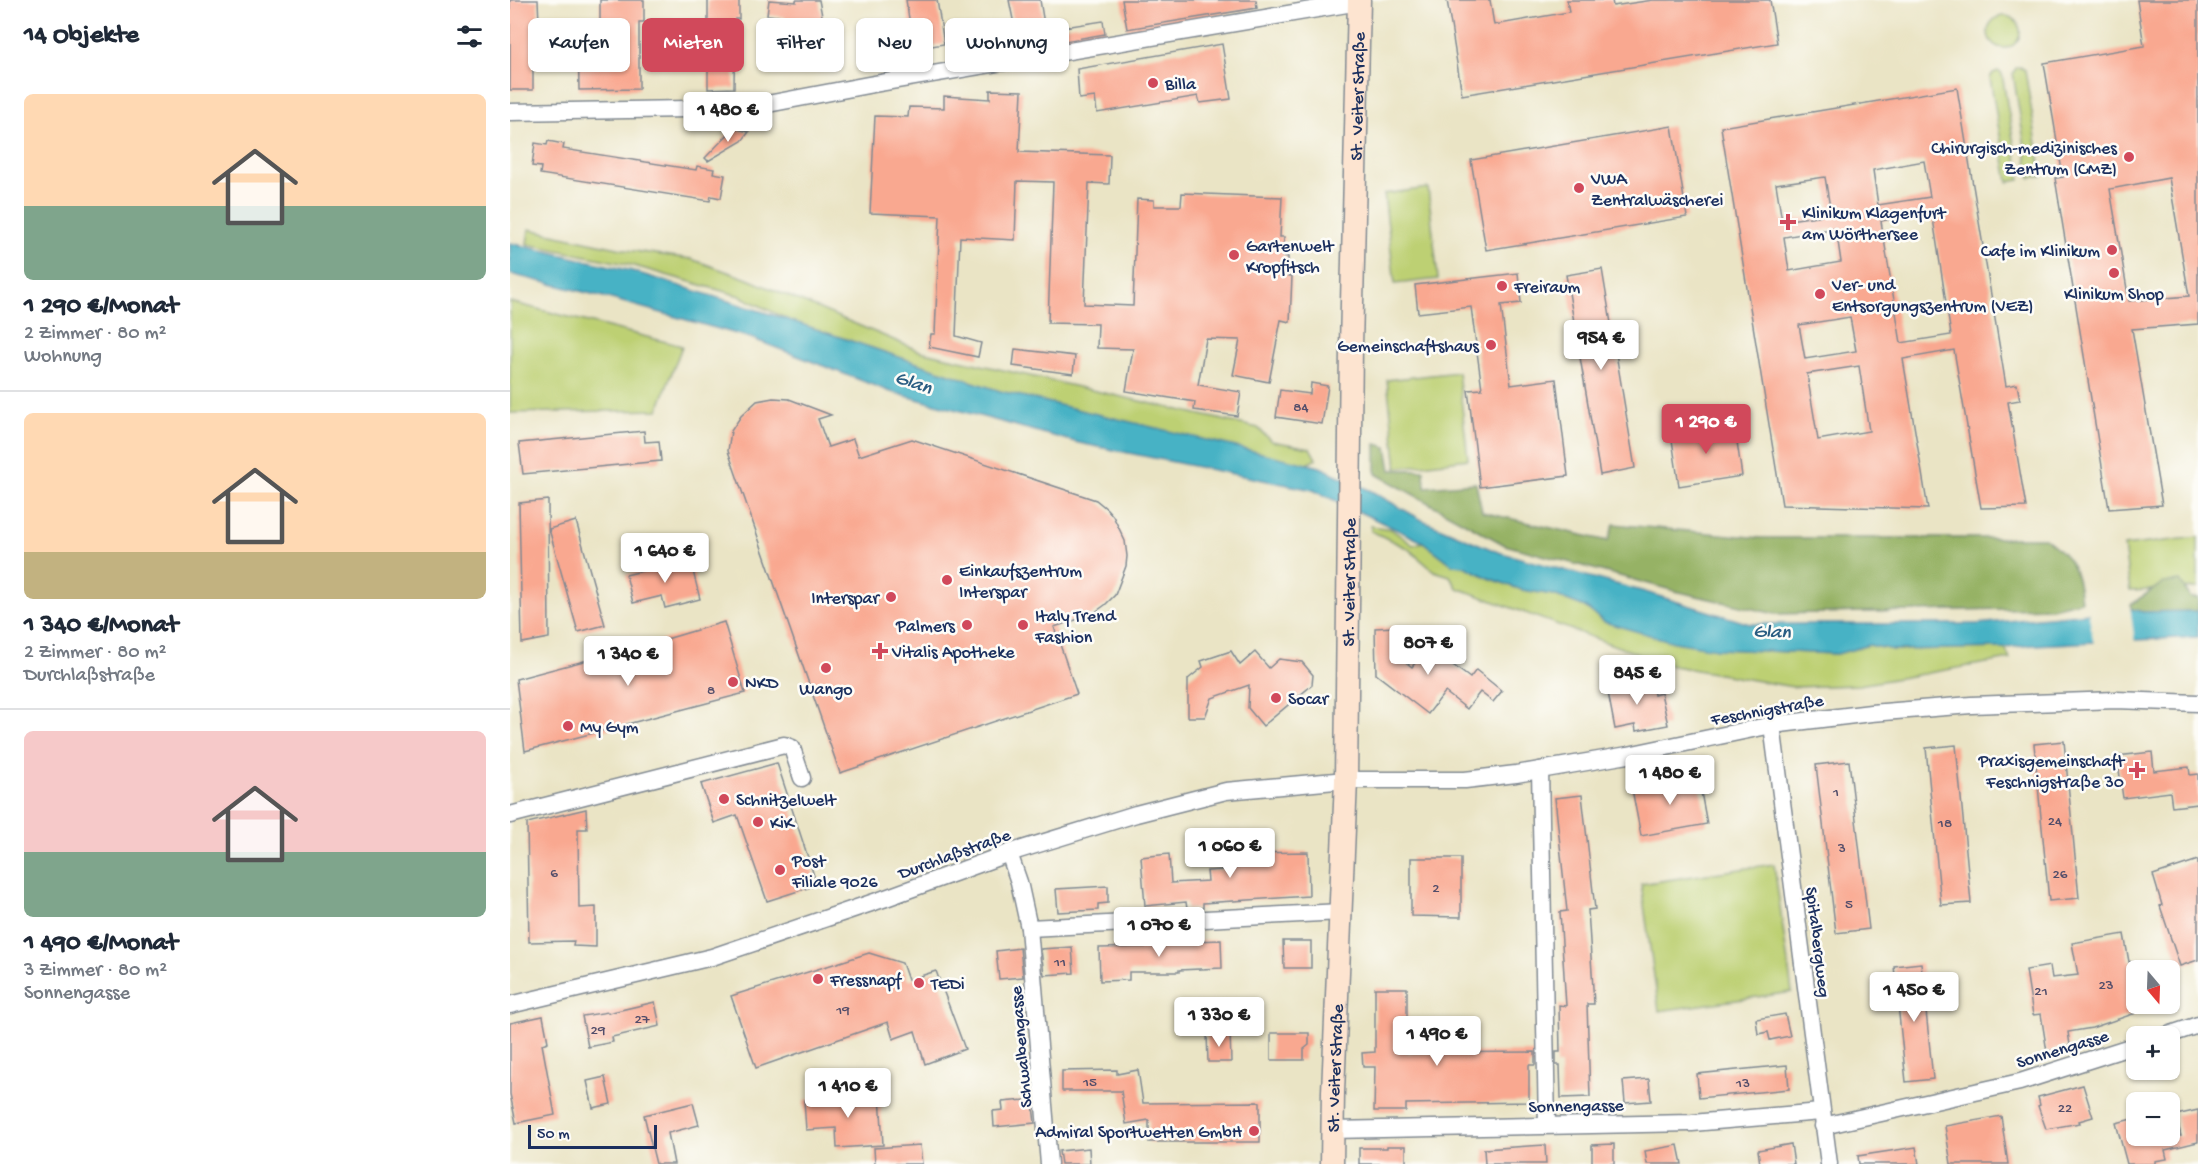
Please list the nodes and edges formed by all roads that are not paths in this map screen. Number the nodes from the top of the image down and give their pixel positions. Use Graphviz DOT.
graph roads {
  1 [pos="1359,1"];
  2 [pos="510,112"];
  3 [pos="2198,703"];
  4 [pos="1772,725"];
  5 [pos="1540,770"];
  6 [pos="802,778"];
  7 [pos="1346,780"];
  8 [pos="510,815"];
  9 [pos="1009,853"];
  10 [pos="1341,912"];
  11 [pos="1029,928"];
  12 [pos="510,1005"];
  13 [pos="2198,1025"];
  14 [pos="2180,1031"];
  15 [pos="2126,1048"];
  16 [pos="1822,1119"];
  17 [pos="1547,1125"];
  18 [pos="1332,1130"];
  19 [pos="1049,1164"];
  20 [pos="1332,1164"];
  21 [pos="1829,1164"];
  1 -- 2 [label="street"];
  1 -- 7 [label="main road, St. Veiter Straße"];
  3 -- 4 [label="street, Feschnigstraße"];
  4 -- 5 [label="street, Feschnigstraße"];
  4 -- 16 [label="street, Spitalbergweg"];
  5 -- 7 [label="street, Feschnigstraße"];
  5 -- 17 [label="street"];
  6 -- 8 [label="street"];
  7 -- 9 [label="street, Durchlaßstraße"];
  7 -- 10 [label="main road, St. Veiter Straße"];
  9 -- 11 [label="street, Schwalbengasse"];
  9 -- 12 [label="street, Durchlaßstraße"];
  10 -- 11 [label="street"];
  10 -- 18 [label="main road, St. Veiter Straße"];
  11 -- 19 [label="street, Schwalbengasse"];
  13 -- 14 [label="street"];
  15 -- 16 [label="street, Sonnengasse"];
  16 -- 17 [label="street, Sonnengasse"];
  16 -- 21 [label="street, Spitalbergweg"];
  17 -- 18 [label="street, Sonnengasse"];
  18 -- 20 [label="main road, St. Veiter Straße"];
}
